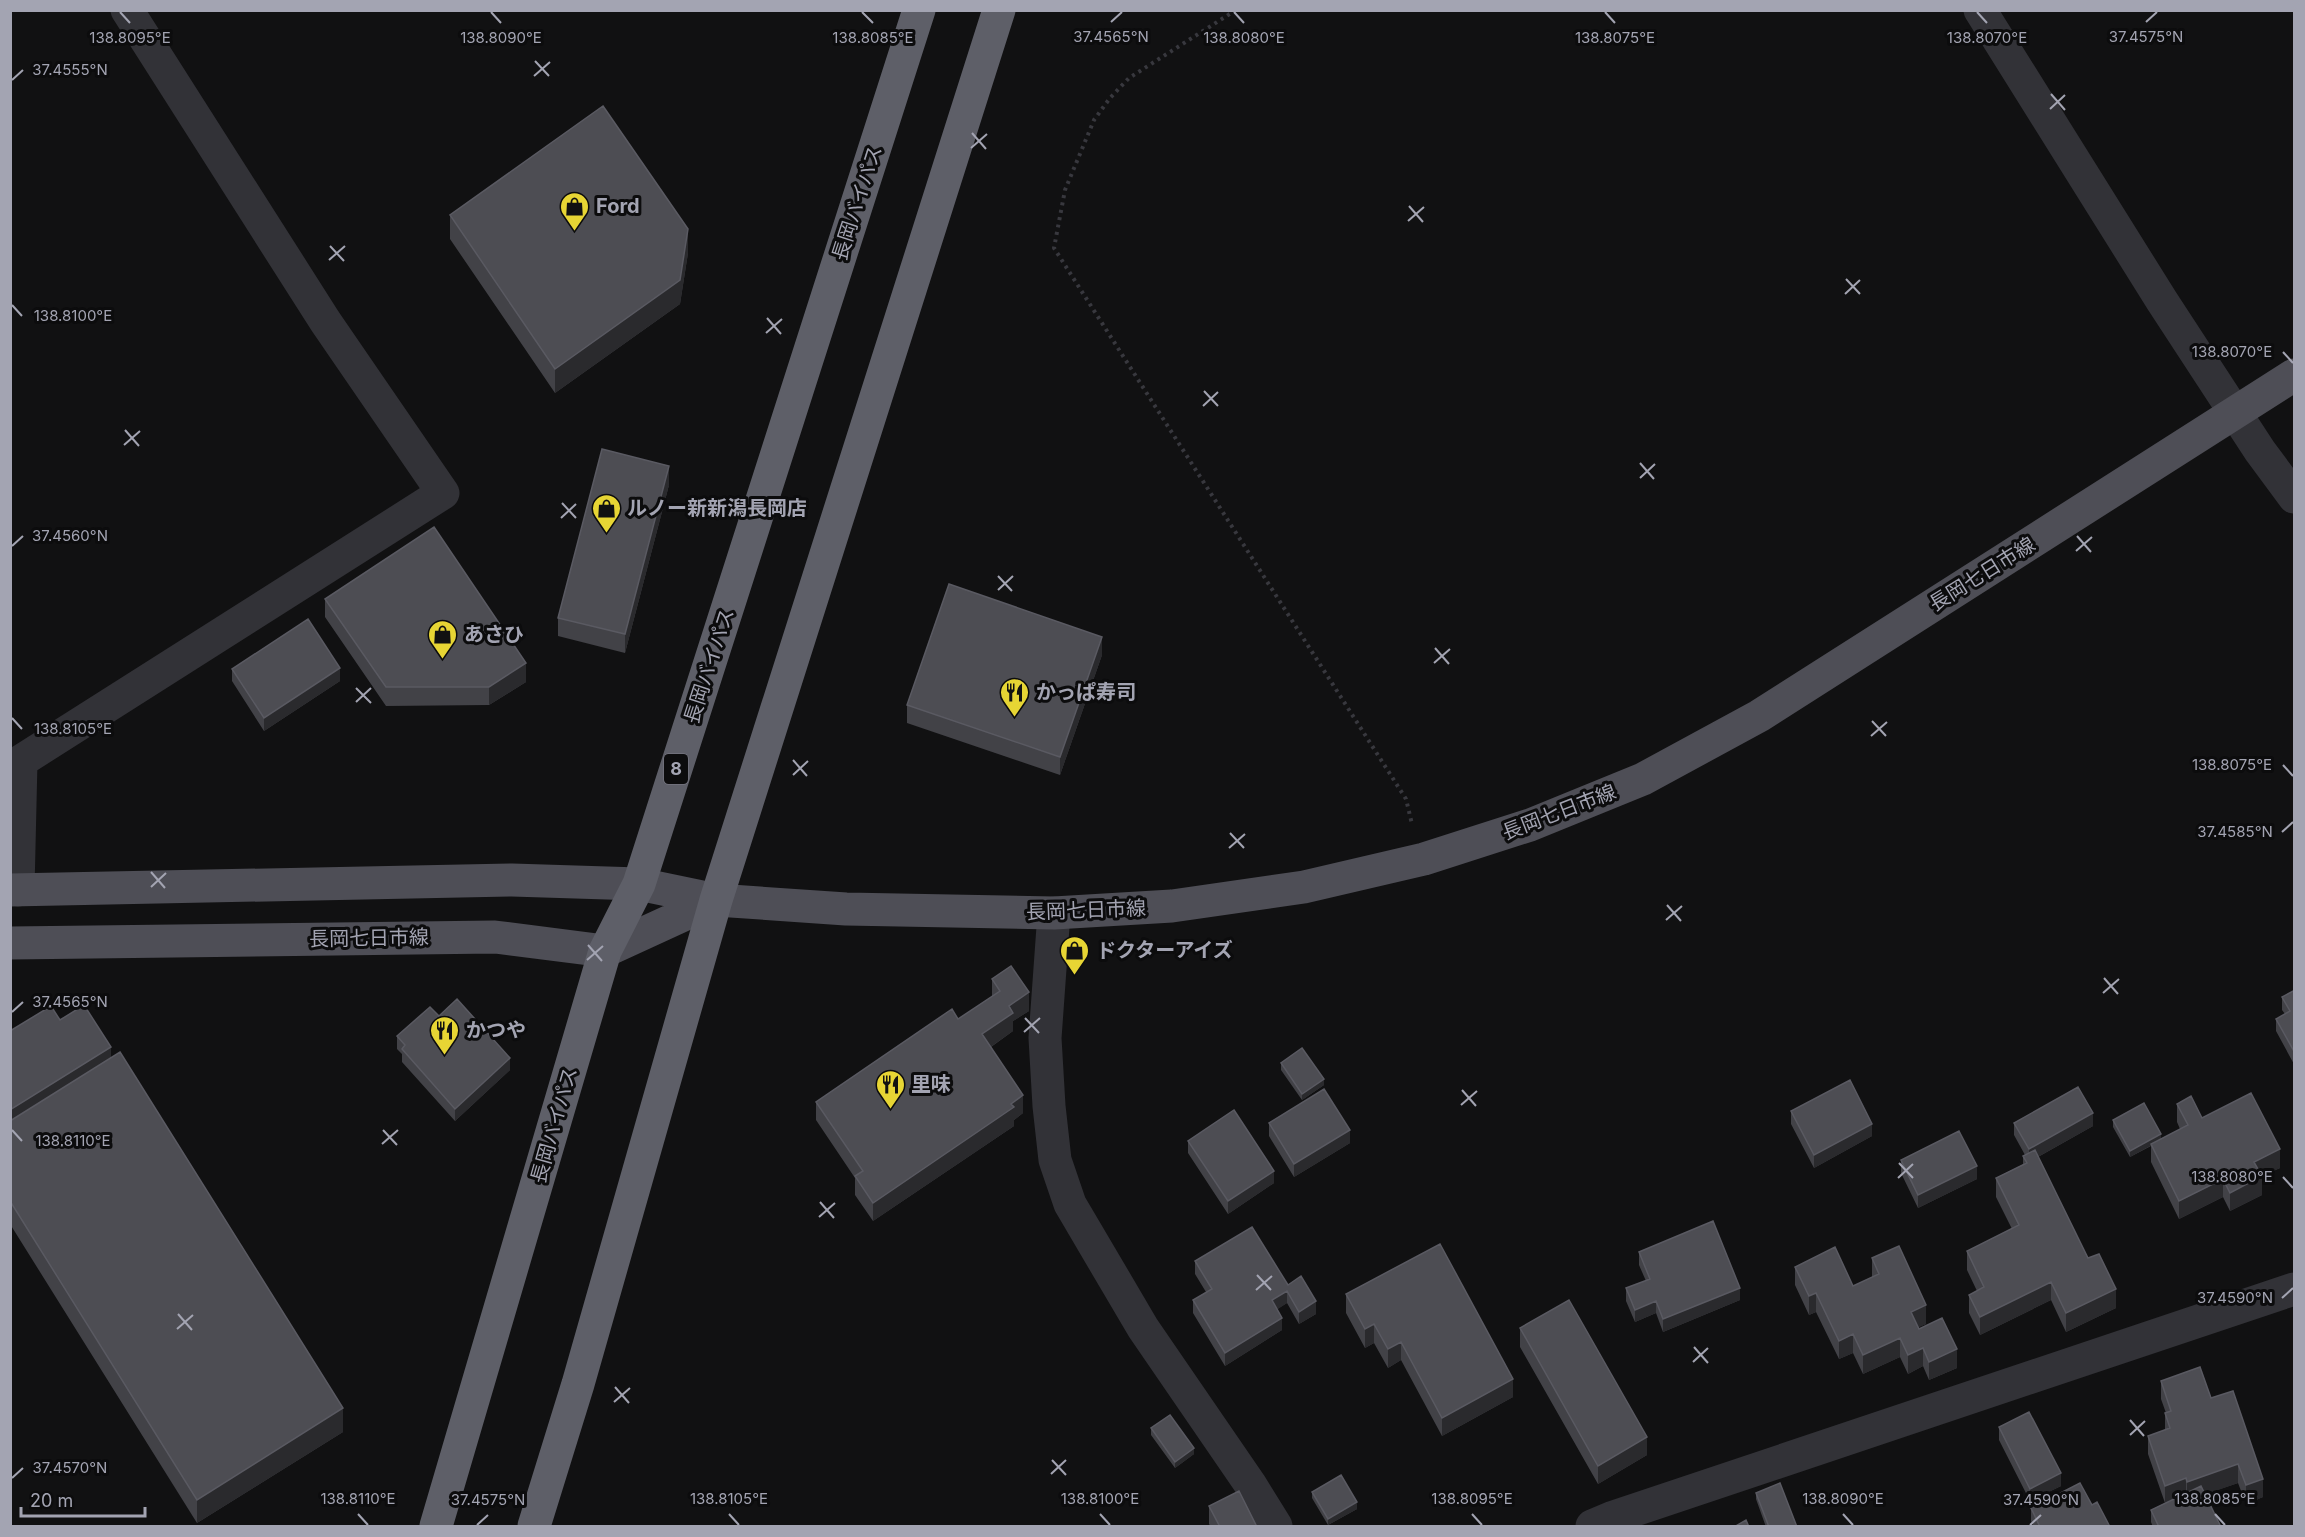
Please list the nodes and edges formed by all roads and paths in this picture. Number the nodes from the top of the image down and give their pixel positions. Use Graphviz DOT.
graph roads {
  1 [pos="127,10"];
  2 [pos="919,10"];
  3 [pos="999,10"];
  4 [pos="1236,10"];
  5 [pos="1980,10"];
  6 [pos="2295,375"];
  7 [pos="2235,413"];
  8 [pos="2295,497"];
  9 [pos="1412,823"];
  10 [pos="639,884"];
  11 [pos="14,890"];
  12 [pos="716,900"];
  13 [pos="1054,914"];
  14 [pos="10,943"];
  15 [pos="605,951"];
  16 [pos="2295,1289"];
  17 [pos="436,1527"];
  18 [pos="534,1527"];
  19 [pos="1276,1527"];
  20 [pos="1592,1527"];
  1 -- 11 [label="street"];
  2 -- 10 [label="highway, 長岡バイパス / 8"];
  3 -- 12 [label="highway"];
  4 -- 9 [label="path"];
  5 -- 7 [label="street"];
  6 -- 7 [label="main road, 長岡七日市線"];
  7 -- 8 [label="street"];
  7 -- 13 [label="main road, 長岡七日市線"];
  10 -- 11 [label="main road, 長岡七日市線"];
  10 -- 12 [label="main road, 長岡七日市線"];
  10 -- 15 [label="highway, 長岡バイパス / 8"];
  12 -- 13 [label="main road, 長岡七日市線"];
  12 -- 15 [label="main road, 長岡七日市線"];
  12 -- 18 [label="highway"];
  13 -- 19 [label="street"];
  14 -- 15 [label="main road, 長岡七日市線"];
  15 -- 17 [label="highway, 長岡バイパス / 8"];
  16 -- 20 [label="street"];
}
